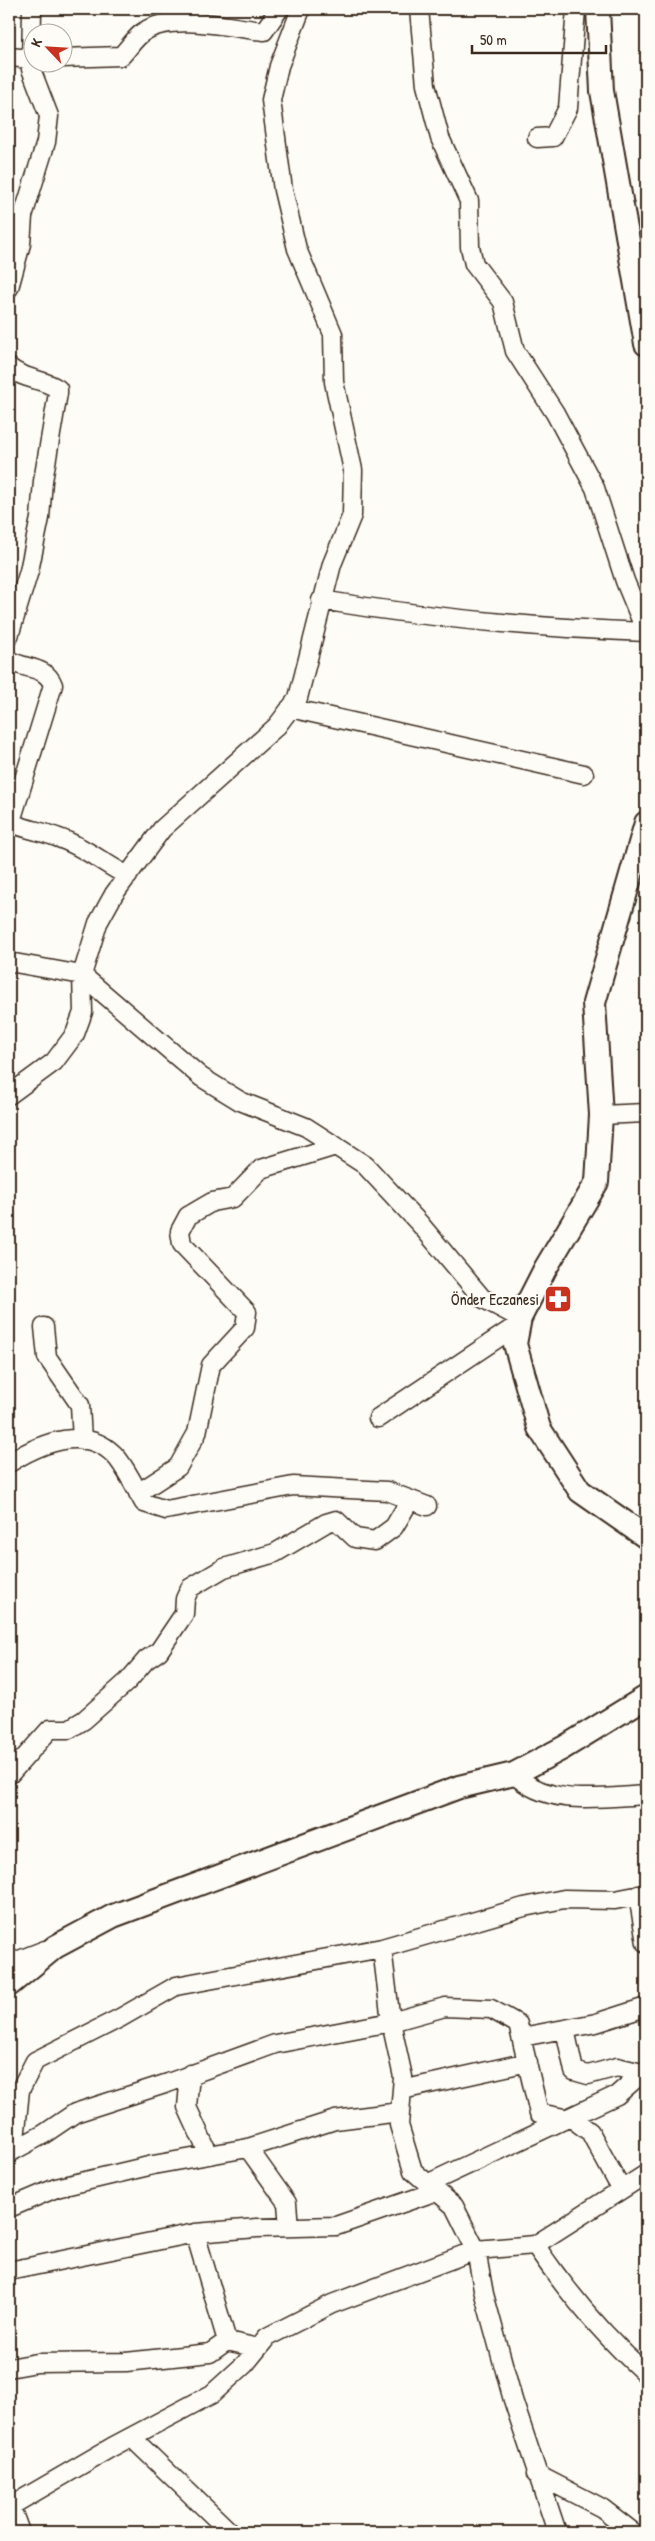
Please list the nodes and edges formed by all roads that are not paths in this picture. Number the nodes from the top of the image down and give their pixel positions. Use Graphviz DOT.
graph roads {
  1 [pos="32,9"];
  2 [pos="279,9"];
  3 [pos="301,9"];
  4 [pos="419,9"];
  5 [pos="576,9"];
  6 [pos="598,9"];
  7 [pos="32,22"];
  8 [pos="9,57"];
  9 [pos="22,58"];
  10 [pos="72,58"];
  11 [pos="32,72"];
  12 [pos="537,138"];
  13 [pos="9,288"];
  14 [pos="646,344"];
  15 [pos="9,367"];
  16 [pos="321,600"];
  17 [pos="646,632"];
  18 [pos="9,636"];
  19 [pos="9,660"];
  20 [pos="290,708"];
  21 [pos="584,774"];
  22 [pos="646,823"];
  23 [pos="128,876"];
  24 [pos="9,962"];
  25 [pos="82,975"];
  26 [pos="9,1095"];
  27 [pos="646,1113"];
  28 [pos="601,1115"];
  29 [pos="336,1146"];
  30 [pos="519,1321"];
  31 [pos="44,1327"];
  32 [pos="378,1418"];
  33 [pos="82,1440"];
  34 [pos="9,1463"];
  35 [pos="138,1493"];
  36 [pos="410,1500"];
  37 [pos="427,1506"];
  38 [pos="646,1537"];
  39 [pos="646,1697"];
  40 [pos="9,1773"];
  41 [pos="514,1774"];
  42 [pos="646,1796"];
  43 [pos="642,1894"];
  44 [pos="646,1943"];
  45 [pos="55,1947"];
  46 [pos="382,1948"];
  47 [pos="9,1964"];
  48 [pos="9,1985"];
  49 [pos="646,2007"];
  50 [pos="391,2022"];
  51 [pos="565,2029"];
  52 [pos="522,2037"];
  53 [pos="528,2062"];
  54 [pos="644,2072"];
  55 [pos="190,2074"];
  56 [pos="402,2090"];
  57 [pos="400,2112"];
  58 [pos="568,2119"];
  59 [pos="248,2148"];
  60 [pos="11,2152"];
  61 [pos="209,2155"];
  62 [pos="646,2174"];
  63 [pos="430,2188"];
  64 [pos="621,2189"];
  65 [pos="9,2208"];
  66 [pos="289,2227"];
  67 [pos="195,2233"];
  68 [pos="535,2245"];
  69 [pos="476,2250"];
  70 [pos="9,2271"];
  71 [pos="227,2341"];
  72 [pos="258,2348"];
  73 [pos="9,2368"];
  74 [pos="646,2374"];
  75 [pos="131,2437"];
  76 [pos="536,2474"];
  77 [pos="9,2505"];
  78 [pos="20,2532"];
  79 [pos="230,2532"];
  80 [pos="557,2532"];
  81 [pos="633,2532"];
  1 -- 7 [label="street"];
  2 -- 10 [label="street"];
  3 -- 16 [label="street"];
  4 -- 17 [label="street"];
  5 -- 12 [label="street"];
  6 -- 14 [label="street"];
  8 -- 9 [label="street"];
  11 -- 13 [label="street"];
  15 -- 18 [label="street"];
  16 -- 17 [label="street"];
  16 -- 20 [label="street"];
  19 -- 23 [label="street"];
  20 -- 21 [label="street"];
  20 -- 23 [label="street"];
  22 -- 28 [label="street"];
  23 -- 25 [label="street"];
  24 -- 25 [label="street"];
  25 -- 26 [label="street"];
  25 -- 29 [label="street"];
  27 -- 28 [label="street"];
  28 -- 30 [label="street"];
  29 -- 30 [label="street"];
  29 -- 35 [label="street"];
  30 -- 32 [label="street"];
  30 -- 38 [label="street"];
  31 -- 33 [label="street"];
  33 -- 34 [label="street"];
  33 -- 35 [label="street"];
  35 -- 36 [label="street"];
  36 -- 37 [label="street"];
  36 -- 40 [label="street"];
  39 -- 41 [label="street"];
  41 -- 42 [label="street"];
  41 -- 45 [label="street"];
  43 -- 44 [label="street"];
  43 -- 46 [label="street"];
  45 -- 47 [label="street"];
  45 -- 48 [label="street"];
  46 -- 50 [label="street"];
  46 -- 60 [label="street"];
  49 -- 51 [label="street"];
  50 -- 52 [label="street"];
  50 -- 55 [label="street"];
  50 -- 56 [label="street"];
  51 -- 52 [label="street"];
  51 -- 54 [label="street"];
  52 -- 53 [label="street"];
  53 -- 56 [label="street"];
  53 -- 58 [label="street"];
  54 -- 58 [label="street"];
  55 -- 60 [label="street"];
  55 -- 61 [label="street"];
  56 -- 57 [label="street"];
  57 -- 59 [label="street"];
  57 -- 63 [label="street"];
  58 -- 63 [label="street"];
  58 -- 64 [label="street"];
  59 -- 61 [label="street"];
  59 -- 66 [label="street"];
  61 -- 65 [label="street"];
  62 -- 64 [label="street"];
  63 -- 66 [label="street"];
  63 -- 69 [label="street"];
  64 -- 68 [label="street"];
  66 -- 67 [label="street"];
  67 -- 70 [label="street"];
  67 -- 71 [label="street"];
  68 -- 69 [label="street"];
  68 -- 74 [label="street"];
  69 -- 72 [label="street"];
  69 -- 76 [label="street"];
  71 -- 72 [label="street"];
  71 -- 73 [label="street"];
  72 -- 75 [label="street"];
  75 -- 77 [label="street"];
  75 -- 79 [label="street"];
  76 -- 80 [label="street"];
  76 -- 81 [label="street"];
  77 -- 78 [label="street"];
}
